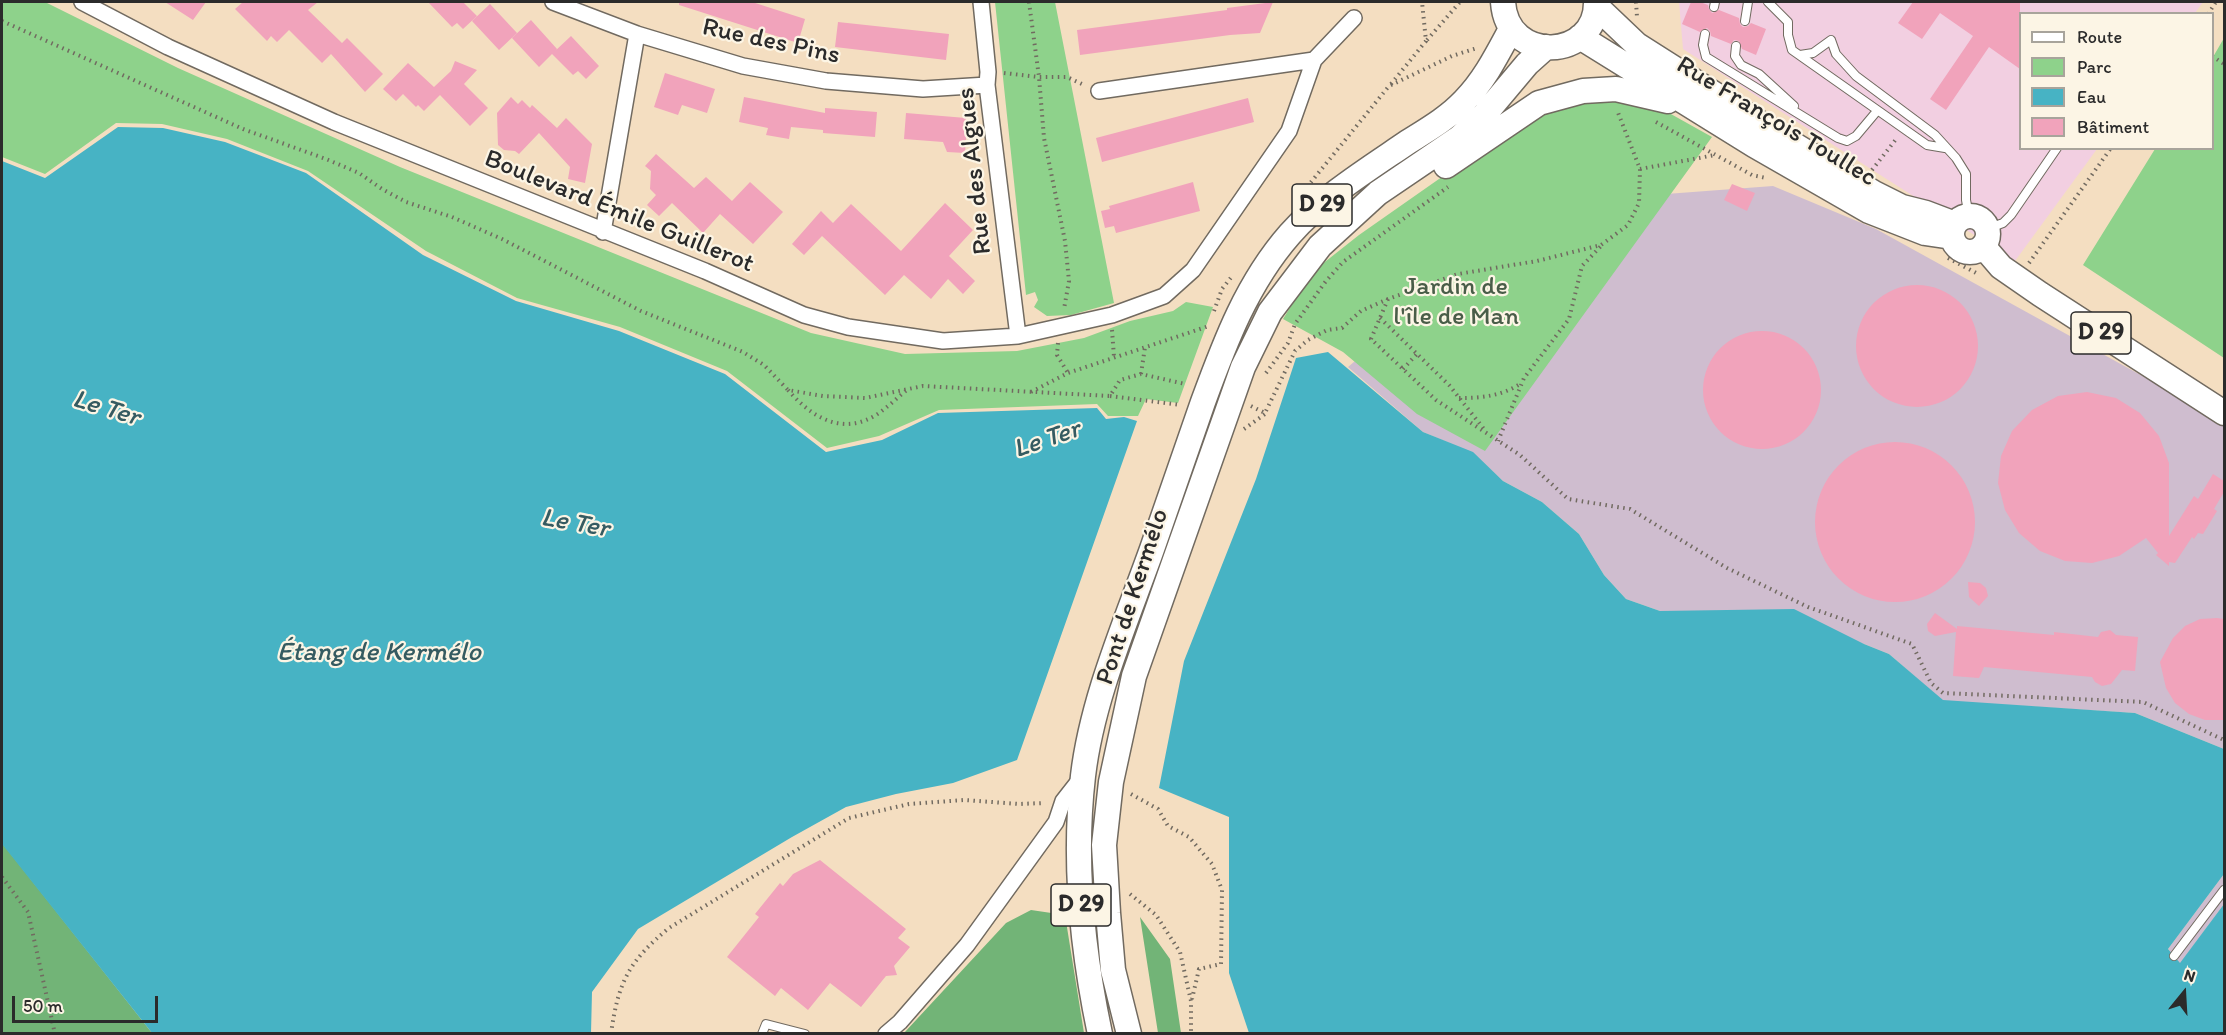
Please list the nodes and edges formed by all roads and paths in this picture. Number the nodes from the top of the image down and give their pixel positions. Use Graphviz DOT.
graph roads {
  1 [pos="82,2"];
  2 [pos="553,2"];
  3 [pos="981,2"];
  4 [pos="1029,2"];
  5 [pos="1422,2"];
  6 [pos="1460,2"];
  7 [pos="1503,2"];
  8 [pos="1748,2"];
  9 [pos="1768,2"];
  10 [pos="1596,4"];
  11 [pos="1354,18"];
  12 [pos="2,21"];
  13 [pos="1745,21"];
  14 [pos="1511,29"];
  15 [pos="637,34"];
  16 [pos="1705,34"];
  17 [pos="1580,37"];
  18 [pos="1426,41"];
  19 [pos="1736,46"];
  20 [pos="1546,47"];
  21 [pos="1800,55"];
  22 [pos="1314,60"];
  23 [pos="1039,77"];
  24 [pos="988,79"];
  25 [pos="1389,86"];
  26 [pos="1099,91"];
  27 [pos="1623,109"];
  28 [pos="1696,110"];
  29 [pos="1878,111"];
  30 [pos="1801,113"];
  31 [pos="1652,120"];
  32 [pos="1899,135"];
  33 [pos="1945,148"];
  34 [pos="2056,150"];
  35 [pos="2110,150"];
  36 [pos="1715,155"];
  37 [pos="1640,170"];
  38 [pos="1870,173"];
  39 [pos="1771,179"];
  40 [pos="1454,183"];
  41 [pos="603,232"];
  42 [pos="1965,235"];
  43 [pos="1601,245"];
  44 [pos="1320,246"];
  45 [pos="1980,275"];
  46 [pos="2018,279"];
  47 [pos="1388,299"];
  48 [pos="1112,315"];
  49 [pos="1380,318"];
  50 [pos="1209,326"];
  51 [pos="1060,327"];
  52 [pos="1018,336"];
  53 [pos="1145,347"];
  54 [pos="1417,354"];
  55 [pos="1114,357"];
  56 [pos="1403,369"];
  57 [pos="1068,373"];
  58 [pos="1141,374"];
  59 [pos="1263,380"];
  60 [pos="1521,383"];
  61 [pos="1185,384"];
  62 [pos="911,388"];
  63 [pos="788,390"];
  64 [pos="1031,392"];
  65 [pos="1110,396"];
  66 [pos="1255,397"];
  67 [pos="1459,398"];
  68 [pos="1182,405"];
  69 [pos="1265,413"];
  70 [pos="2224,413"];
  71 [pos="1230,432"];
  72 [pos="1487,433"];
  73 [pos="1498,441"];
  74 [pos="2224,740"];
  75 [pos="1083,776"];
  76 [pos="1119,787"];
  77 [pos="1063,801"];
  78 [pos="1126,803"];
  79 [pos="2,877"];
  80 [pos="1128,886"];
  81 [pos="2224,890"];
  82 [pos="2174,956"];
  83 [pos="1191,1001"];
  84 [pos="55,1034"];
  85 [pos="611,1034"];
  86 [pos="762,1034"];
  87 [pos="805,1034"];
  88 [pos="886,1034"];
  89 [pos="1100,1034"];
  90 [pos="1129,1034"];
  91 [pos="1191,1034"];
  1 -- 41 [label="street, Boulevard Émile Guillerot"];
  2 -- 15 [label="street, Rue des Pins"];
  3 -- 24 [label="street, Rue des Algues"];
  4 -- 23 [label="path"];
  5 -- 18 [label="path"];
  6 -- 18 [label="path"];
  7 -- 14 [label="main road"];
  8 -- 13 [label="lane"];
  9 -- 21 [label="lane"];
  10 -- 17 [label="main road"];
  10 -- 42 [label="main road, Rue François Toullec"];
  11 -- 22 [label="street"];
  12 -- 63 [label="path"];
  14 -- 20 [label="main road"];
  14 -- 75 [label="main road, Pont de Kermélo / D 29"];
  15 -- 24 [label="street, Rue des Pins"];
  15 -- 41 [label="street"];
  16 -- 30 [label="lane"];
  17 -- 20 [label="main road"];
  17 -- 28 [label="main road, Rue François Toullec"];
  18 -- 25 [label="path"];
  19 -- 30 [label="lane"];
  20 -- 44 [label="main road, D 29"];
  21 -- 29 [label="lane"];
  21 -- 33 [label="lane"];
  22 -- 26 [label="street"];
  22 -- 48 [label="street, Boulevard Émile Guillerot"];
  23 -- 24 [label="path"];
  23 -- 26 [label="path"];
  23 -- 51 [label="path"];
  24 -- 52 [label="street, Rue des Algues"];
  27 -- 37 [label="path"];
  28 -- 42 [label="main road, Rue François Toullec"];
  28 -- 44 [label="main road"];
  29 -- 30 [label="lane"];
  29 -- 33 [label="lane"];
  31 -- 36 [label="path"];
  32 -- 38 [label="path"];
  33 -- 42 [label="lane"];
  34 -- 42 [label="lane"];
  35 -- 46 [label="path"];
  36 -- 37 [label="path"];
  36 -- 39 [label="path"];
  37 -- 43 [label="path"];
  40 -- 59 [label="path"];
  41 -- 52 [label="street, Boulevard Émile Guillerot"];
  42 -- 45 [label="path"];
  42 -- 46 [label="main road, Rue François Toullec / D 29"];
  43 -- 47 [label="path"];
  43 -- 60 [label="path"];
  44 -- 71 [label="main road, D 29"];
  46 -- 70 [label="main road, Rue François Toullec / D 29"];
  47 -- 49 [label="path"];
  47 -- 69 [label="path"];
  48 -- 51 [label="street, Boulevard Émile Guillerot"];
  48 -- 55 [label="path"];
  49 -- 54 [label="path"];
  49 -- 56 [label="path"];
  50 -- 53 [label="path"];
  51 -- 52 [label="street, Boulevard Émile Guillerot"];
  51 -- 57 [label="path"];
  53 -- 55 [label="path"];
  53 -- 58 [label="path"];
  54 -- 56 [label="path"];
  54 -- 67 [label="path"];
  55 -- 57 [label="path"];
  56 -- 72 [label="path"];
  57 -- 64 [label="path"];
  58 -- 61 [label="path"];
  58 -- 65 [label="path"];
  60 -- 67 [label="path"];
  60 -- 73 [label="path"];
  62 -- 63 [label="path"];
  62 -- 63 [label="path"];
  62 -- 64 [label="path"];
  64 -- 65 [label="path"];
  65 -- 68 [label="path"];
  66 -- 69 [label="path"];
  67 -- 72 [label="path"];
  69 -- 71 [label="path"];
  71 -- 76 [label="main road, Pont de Kermélo / D 29"];
  72 -- 73 [label="path"];
  73 -- 74 [label="path"];
  75 -- 77 [label="street"];
  75 -- 89 [label="main road, D 29"];
  76 -- 78 [label="path"];
  76 -- 83 [label="path"];
  76 -- 90 [label="main road, D 29"];
  77 -- 85 [label="path"];
  77 -- 88 [label="street"];
  79 -- 84 [label="path"];
  80 -- 83 [label="path"];
  81 -- 82 [label="lane"];
  83 -- 91 [label="path"];
  86 -- 87 [label="lane"];
}
